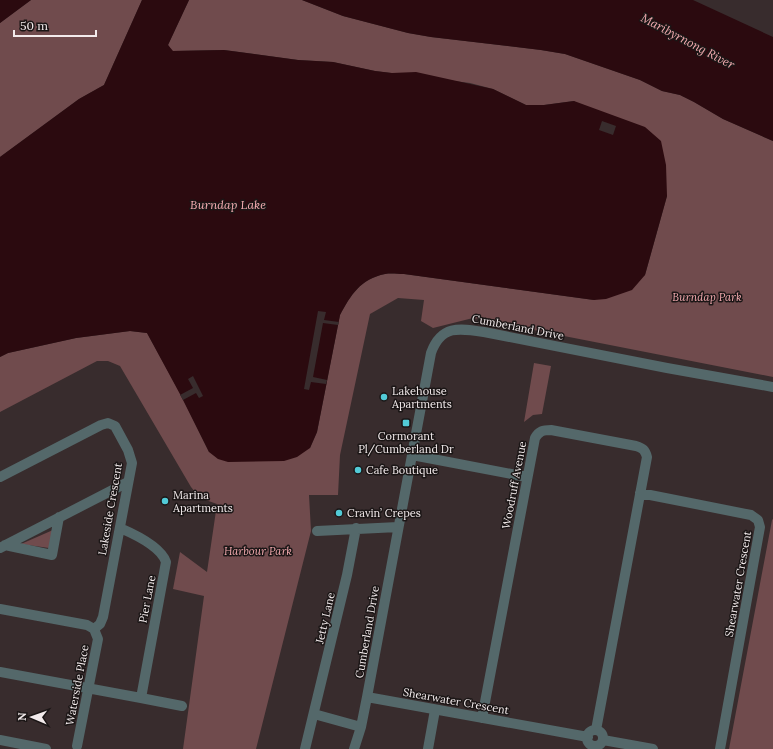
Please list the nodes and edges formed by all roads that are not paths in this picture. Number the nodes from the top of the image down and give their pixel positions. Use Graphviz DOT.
graph roads {
  1 [pos="773,387"];
  2 [pos="412,455"];
  3 [pos="0,477"];
  4 [pos="527,477"];
  5 [pos="128,482"];
  6 [pos="640,493"];
  7 [pos="59,517"];
  8 [pos="398,527"];
  9 [pos="120,528"];
  10 [pos="356,528"];
  11 [pos="317,531"];
  12 [pos="3,547"];
  13 [pos="0,608"];
  14 [pos="94,629"];
  15 [pos="0,672"];
  16 [pos="88,689"];
  17 [pos="367,697"];
  18 [pos="141,698"];
  19 [pos="182,706"];
  20 [pos="435,710"];
  21 [pos="314,714"];
  22 [pos="482,718"];
  23 [pos="361,727"];
  24 [pos="596,730"];
  25 [pos="588,737"];
  26 [pos="0,740"];
  27 [pos="603,740"];
  28 [pos="14,746"];
  29 [pos="594,747"];
  30 [pos="76,748"];
  31 [pos="46,749"];
  32 [pos="305,749"];
  33 [pos="354,749"];
  34 [pos="428,749"];
  35 [pos="653,749"];
  36 [pos="720,749"];
  1 -- 2 [label="street, Cumberland Drive"];
  2 -- 4 [label="street"];
  2 -- 8 [label="street, Cumberland Drive"];
  3 -- 5 [label="street, Lakeside Crescent"];
  4 -- 6 [label="street, Woodruff Avenue"];
  4 -- 22 [label="street, Woodruff Avenue"];
  5 -- 7 [label="street"];
  5 -- 9 [label="street, Lakeside Crescent"];
  6 -- 24 [label="street, Woodruff Avenue"];
  6 -- 36 [label="street, Shearwater Crescent"];
  7 -- 12 [label="street"];
  7 -- 12 [label="street"];
  8 -- 10 [label="street"];
  8 -- 17 [label="street, Cumberland Drive"];
  9 -- 14 [label="street, Lakeside Crescent"];
  9 -- 18 [label="street, Pier Lane"];
  10 -- 11 [label="street"];
  10 -- 21 [label="street, Jetty Lane"];
  13 -- 14 [label="street"];
  14 -- 16 [label="street, Waterside Place"];
  15 -- 16 [label="street"];
  16 -- 18 [label="street"];
  16 -- 30 [label="street, Waterside Place"];
  17 -- 20 [label="street, Shearwater Crescent"];
  17 -- 23 [label="street, Cumberland Drive"];
  18 -- 19 [label="street"];
  20 -- 22 [label="street, Shearwater Crescent"];
  20 -- 34 [label="street"];
  21 -- 23 [label="street"];
  21 -- 32 [label="street, Jetty Lane"];
  22 -- 25 [label="street, Shearwater Crescent"];
  23 -- 33 [label="street, Cumberland Drive"];
  24 -- 25 [label="street"];
  24 -- 27 [label="street"];
  25 -- 29 [label="street"];
  26 -- 28 [label="street"];
  27 -- 29 [label="street"];
  27 -- 35 [label="street"];
  28 -- 31 [label="street"];
}
